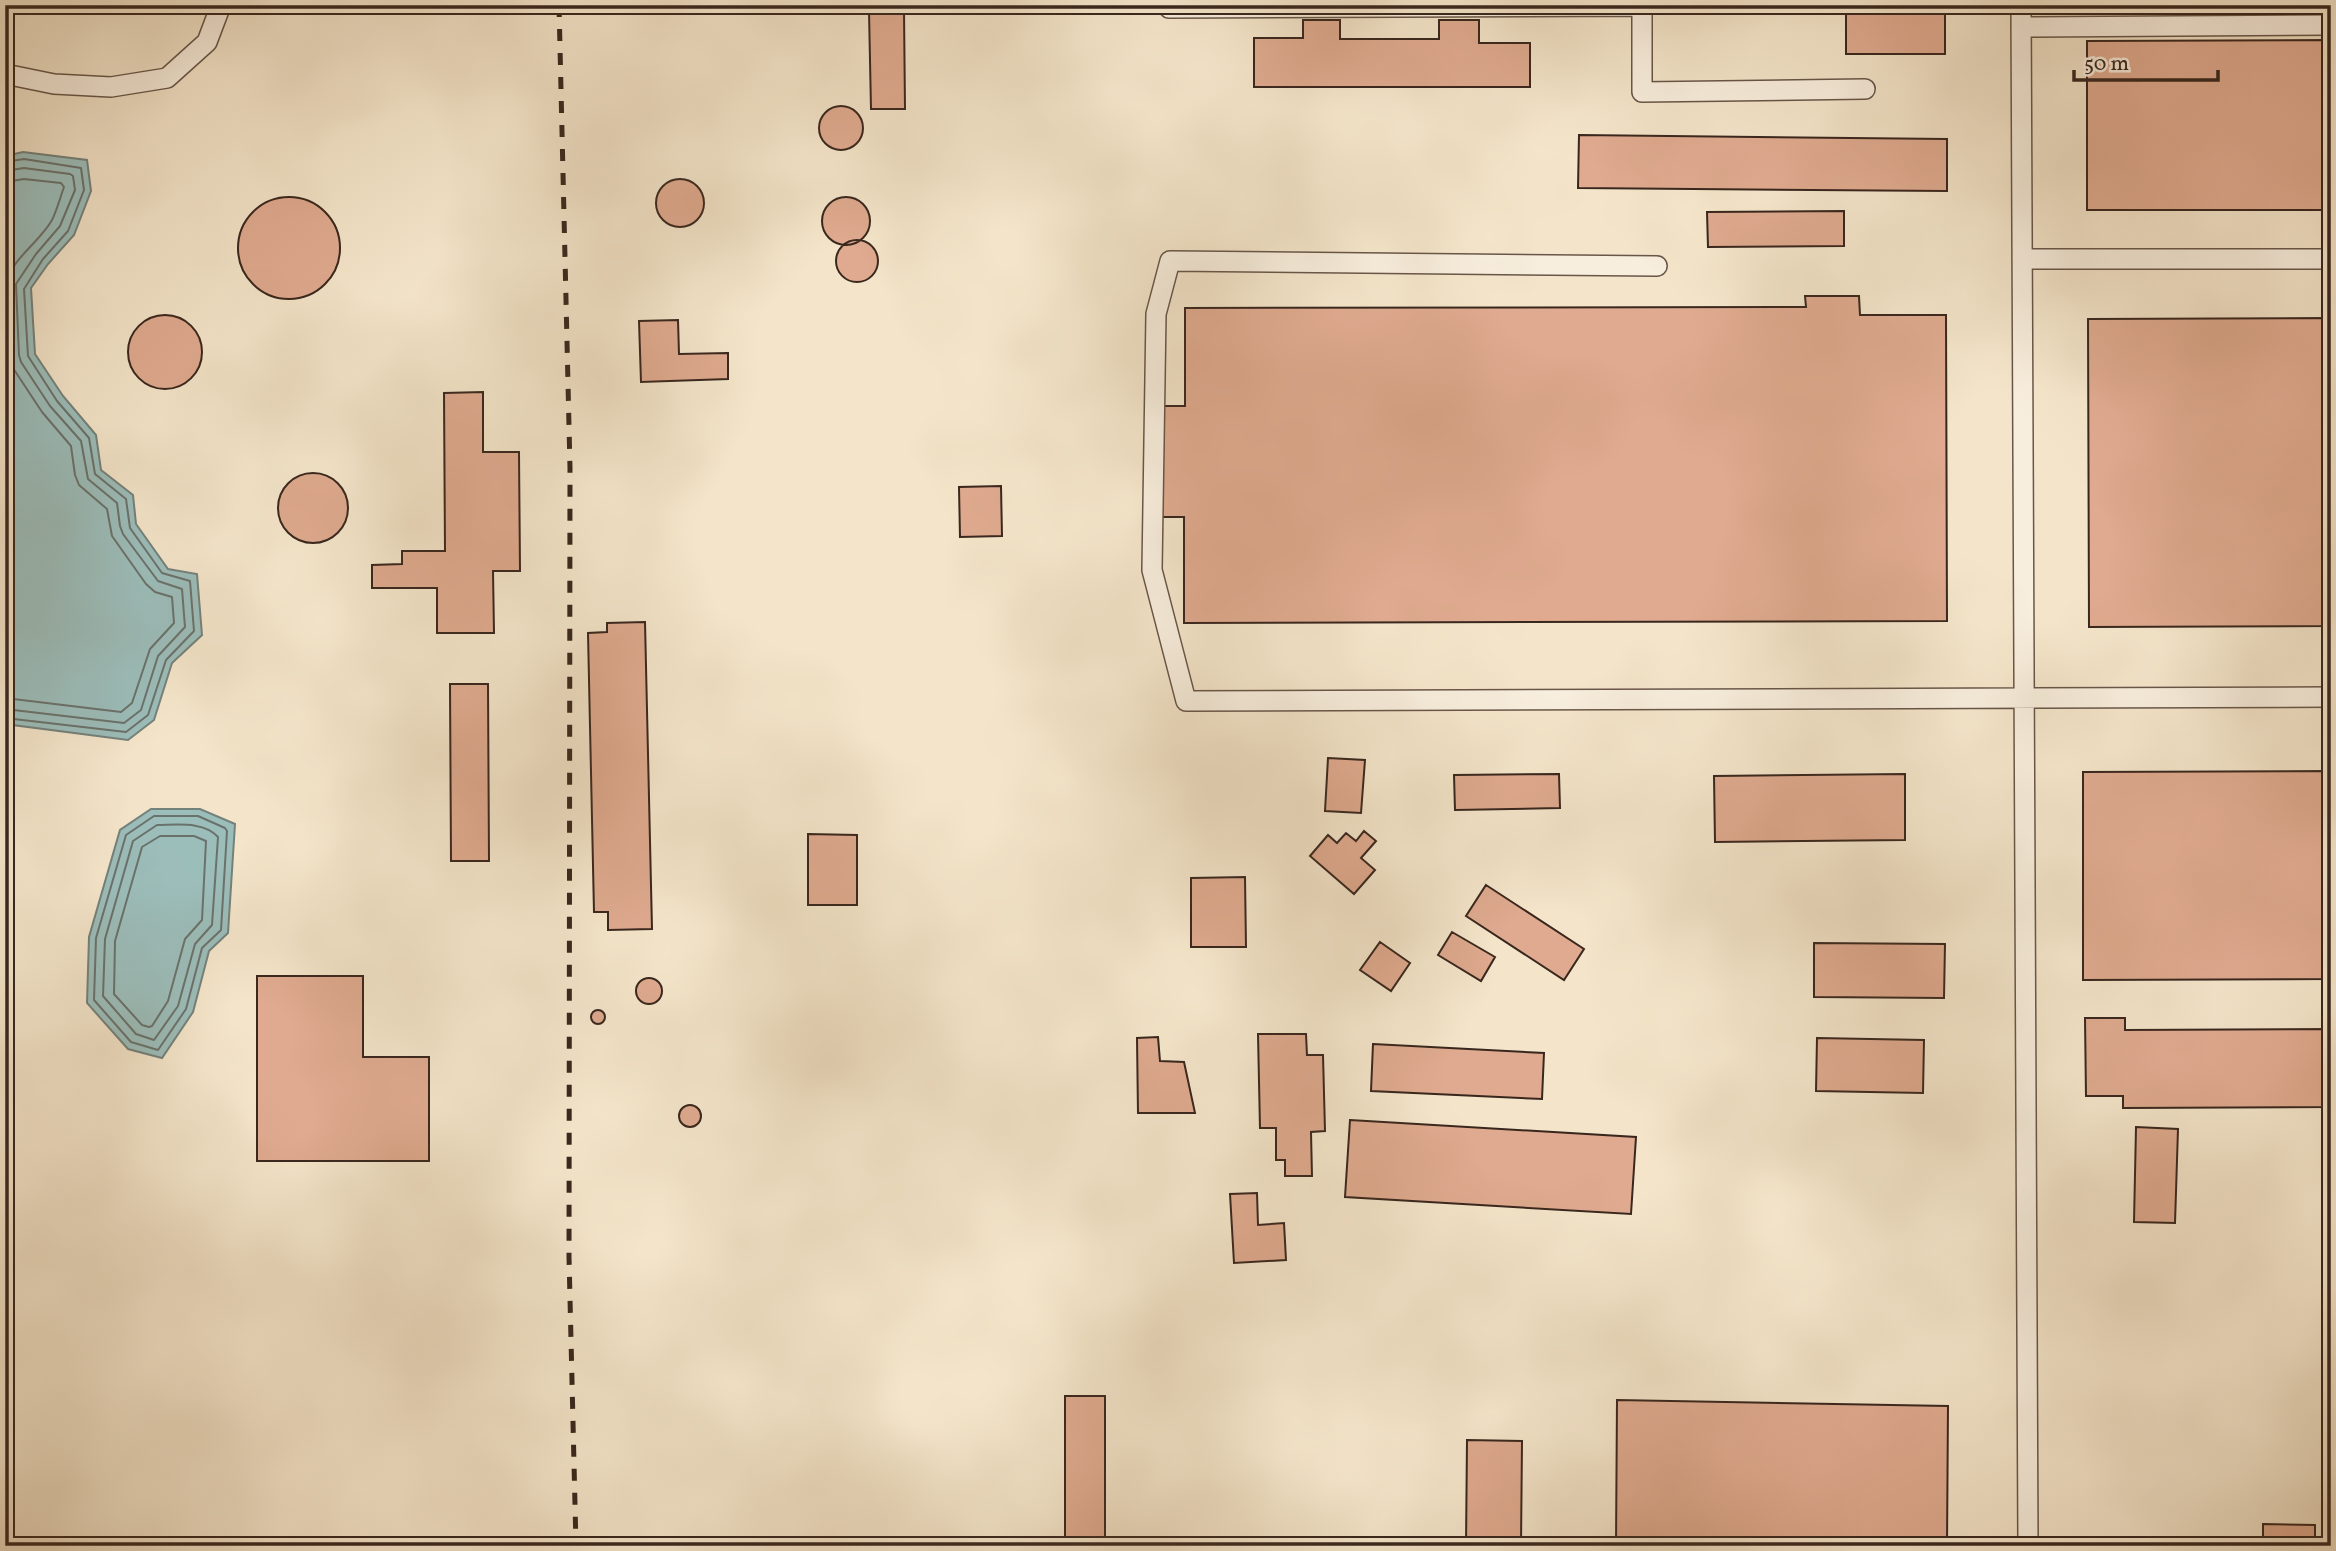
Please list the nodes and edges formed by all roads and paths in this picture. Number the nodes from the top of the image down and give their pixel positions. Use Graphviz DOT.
graph roads {
  1 [pos="221,5"];
  2 [pos="2021,5"];
  3 [pos="1642,6"];
  4 [pos="1169,8"];
  5 [pos="2331,25"];
  6 [pos="2021,27"];
  7 [pos="5,74"];
  8 [pos="1865,89"];
  9 [pos="2022,259"];
  10 [pos="2331,259"];
  11 [pos="1657,266"];
  12 [pos="2331,696"];
  13 [pos="2024,698"];
  14 [pos="2028,1546"];
  1 -- 7 [label="lane"];
  2 -- 6 [label="lane"];
  3 -- 4 [label="lane"];
  3 -- 8 [label="lane"];
  5 -- 6 [label="lane"];
  6 -- 9 [label="lane"];
  9 -- 10 [label="lane"];
  9 -- 13 [label="lane"];
  11 -- 13 [label="lane"];
  12 -- 13 [label="lane"];
  13 -- 14 [label="lane"];
}
